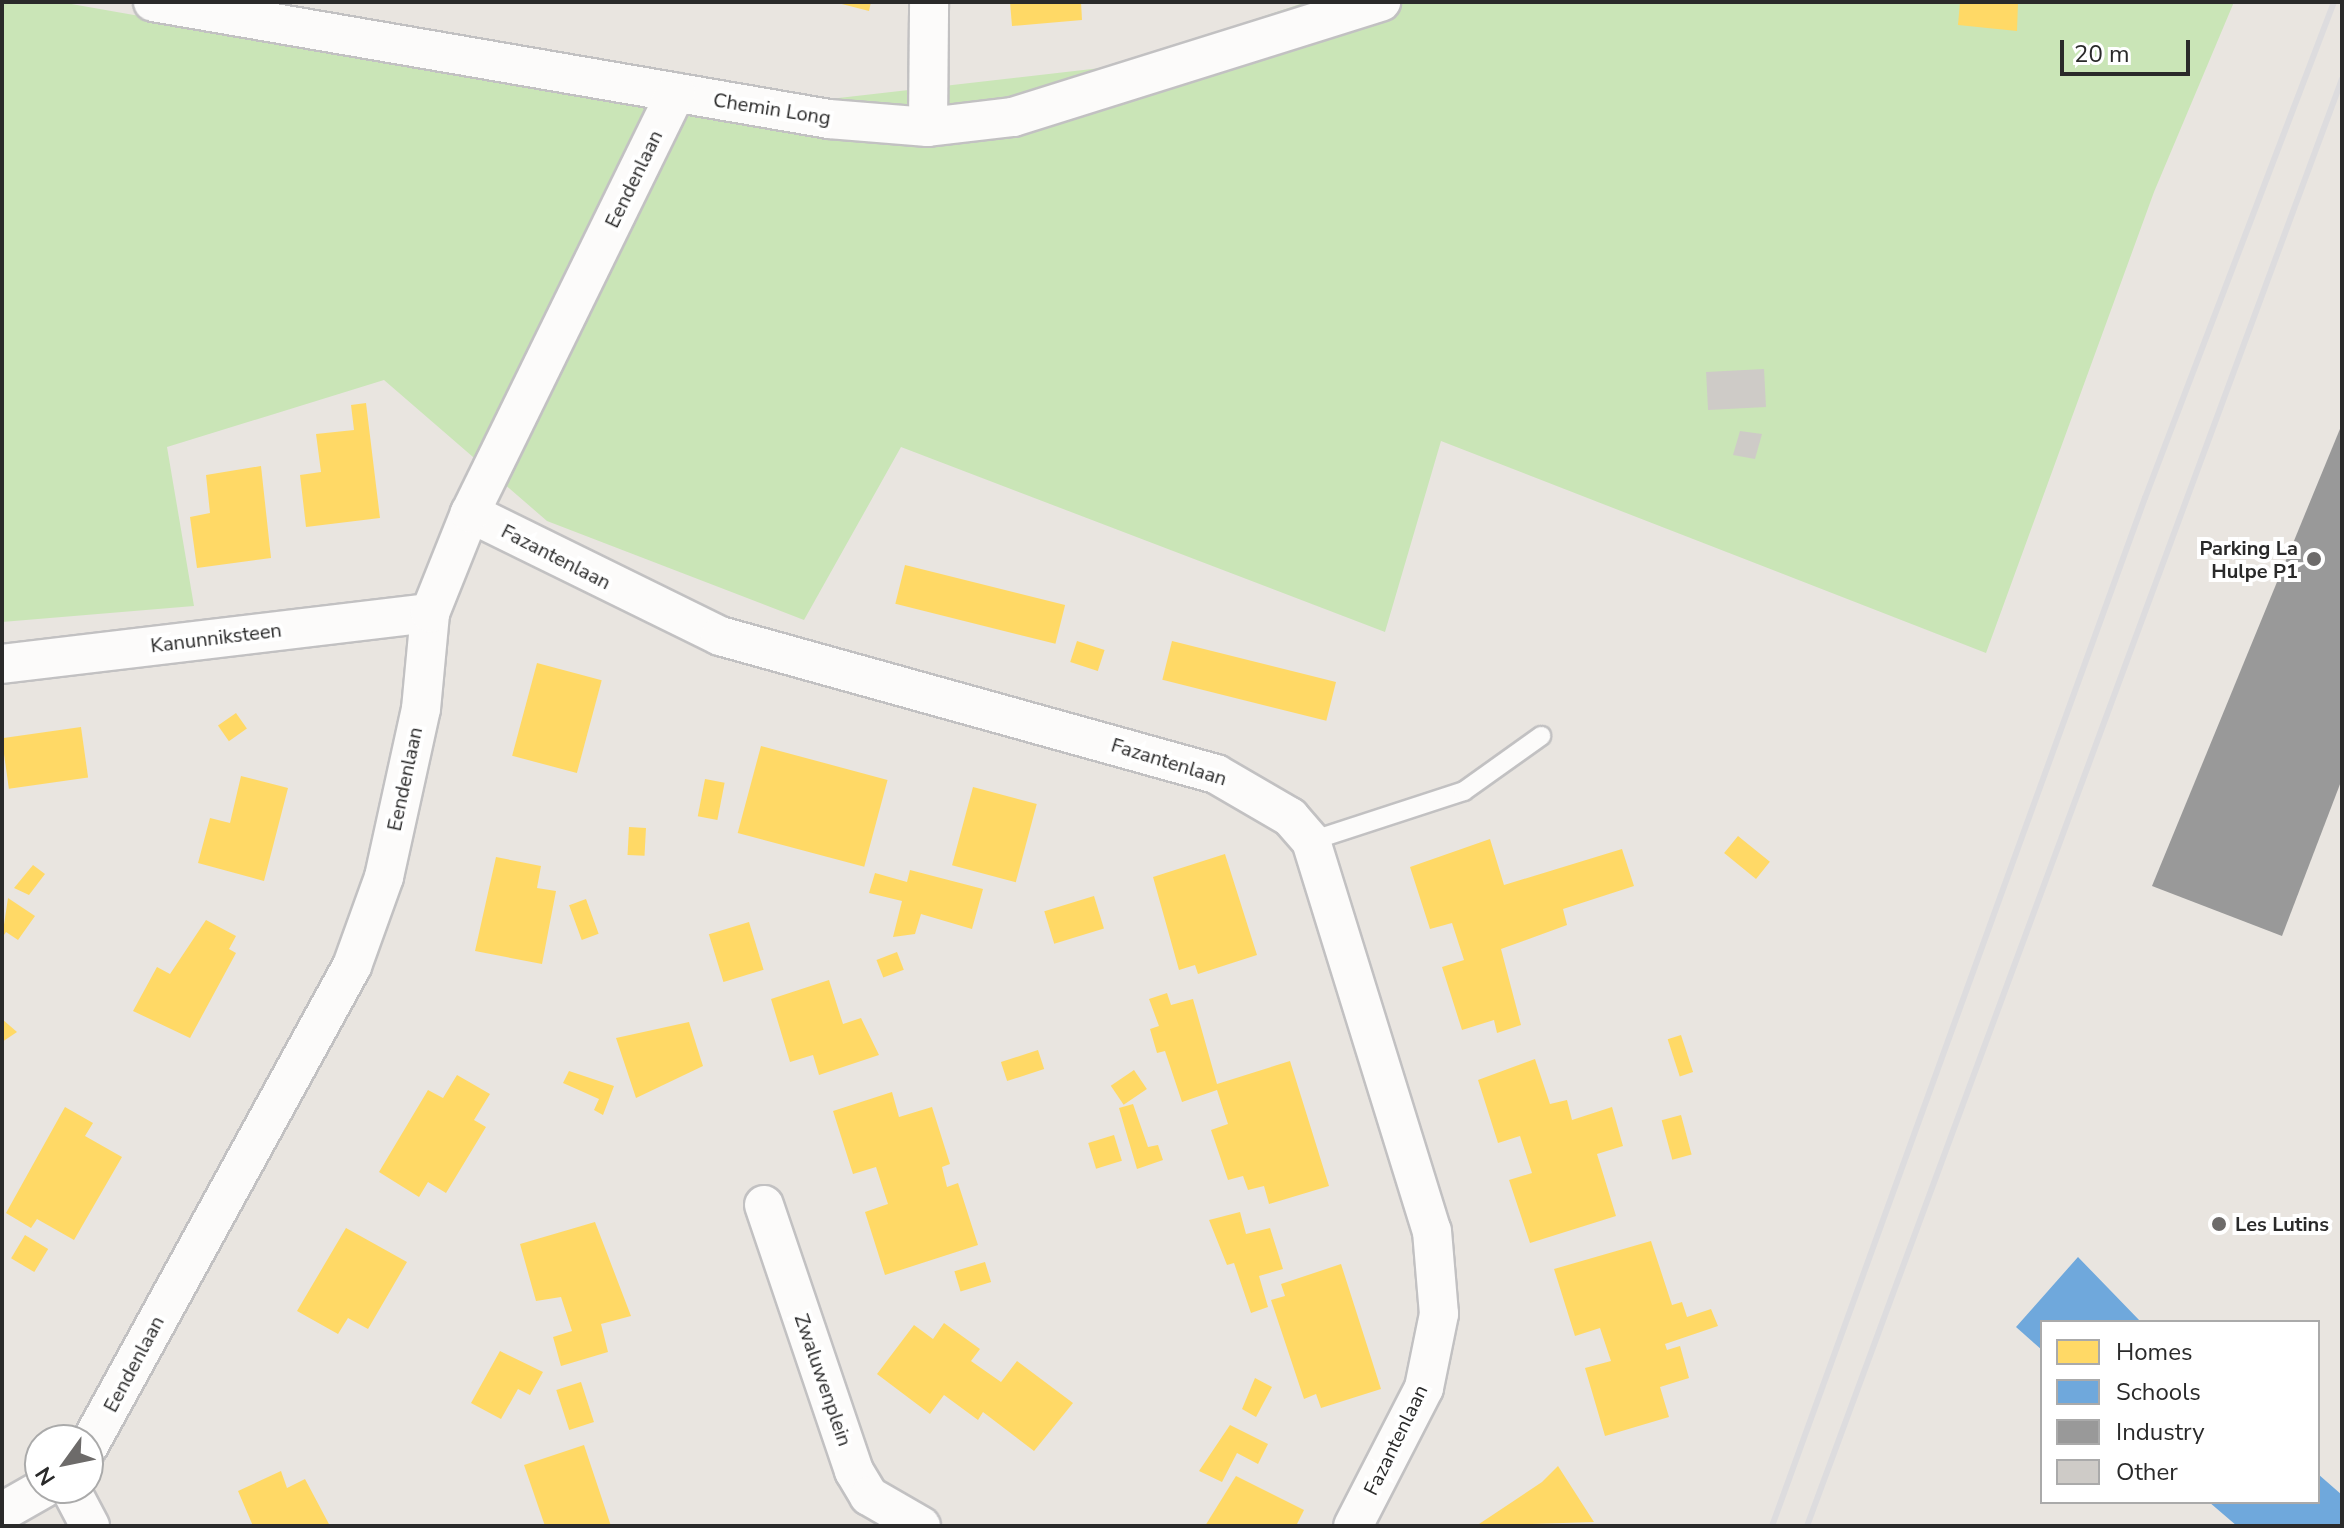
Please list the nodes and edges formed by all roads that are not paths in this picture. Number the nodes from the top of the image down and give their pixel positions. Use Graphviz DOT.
graph roads {
  1 [pos="153,2"];
  2 [pos="929,2"];
  3 [pos="1381,2"];
  4 [pos="676,93"];
  5 [pos="928,127"];
  6 [pos="470,513"];
  7 [pos="430,613"];
  8 [pos="2,664"];
  9 [pos="1541,736"];
  10 [pos="1311,841"];
  11 [pos="764,1205"];
  12 [pos="101,1424"];
  13 [pos="24,1499"];
  14 [pos="78,1504"];
  15 [pos="2,1512"];
  16 [pos="90,1526"];
  17 [pos="921,1526"];
  18 [pos="1353,1526"];
  1 -- 4 [label="street, Chemin Long"];
  2 -- 5 [label="street"];
  3 -- 5 [label="street, Chemin Long"];
  4 -- 5 [label="street, Chemin Long"];
  4 -- 6 [label="street, Eendenlaan"];
  6 -- 7 [label="street, Eendenlaan"];
  6 -- 10 [label="street, Fazantenlaan"];
  7 -- 8 [label="street, Kanunniksteen"];
  7 -- 12 [label="street, Eendenlaan"];
  9 -- 10 [label="lane"];
  10 -- 18 [label="street, Fazantenlaan"];
  11 -- 17 [label="street, Zwaluwenplein"];
  13 -- 15 [label="street"];
  14 -- 16 [label="street"];
}
